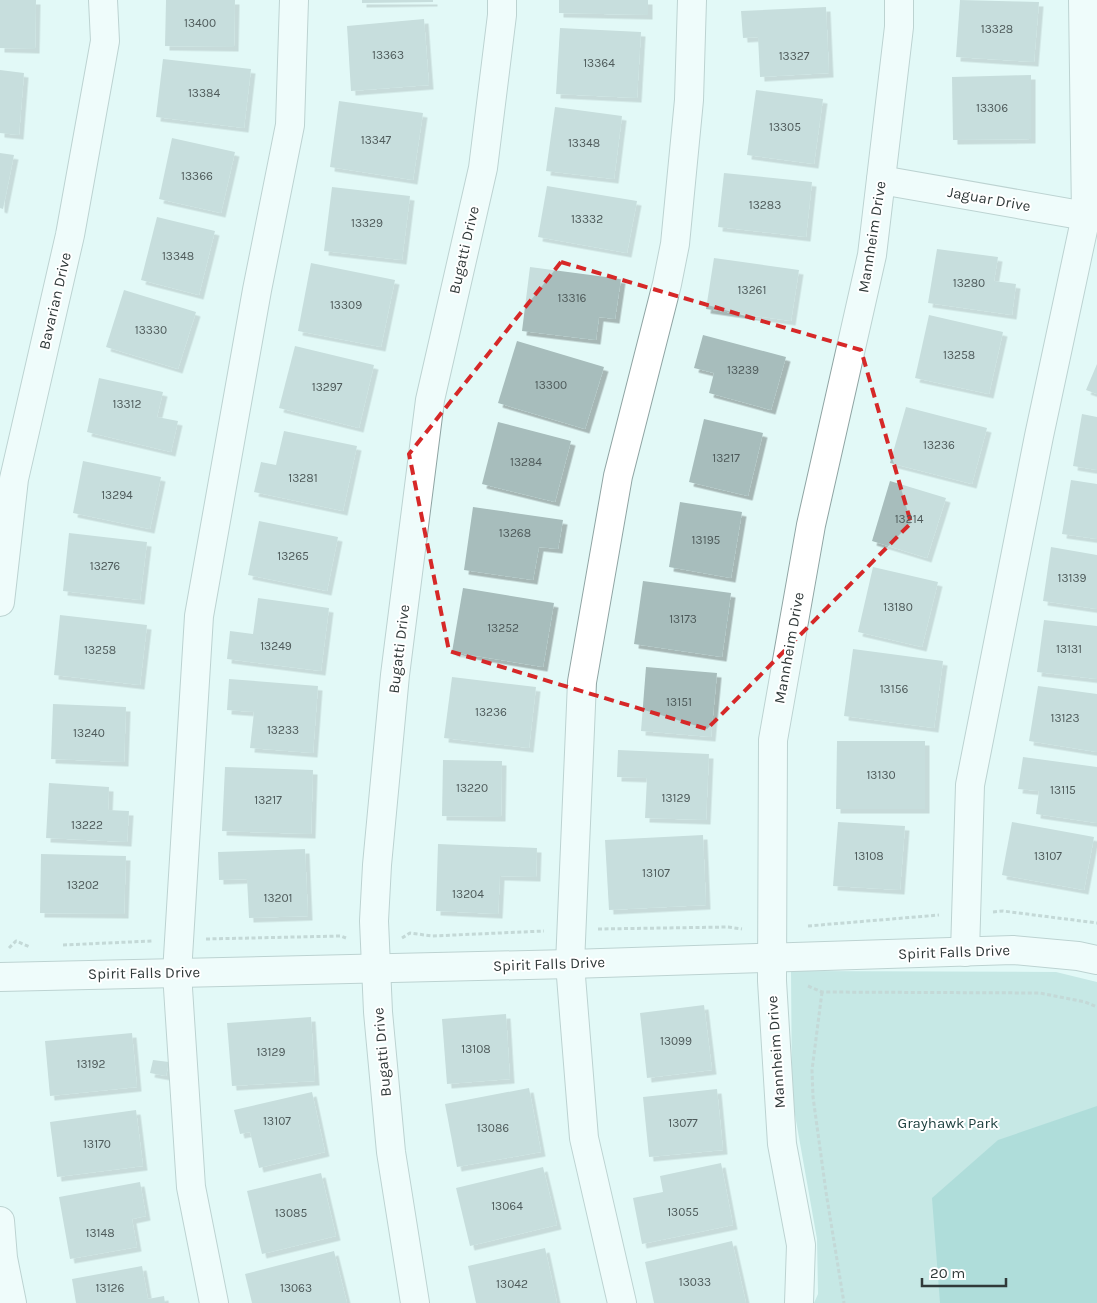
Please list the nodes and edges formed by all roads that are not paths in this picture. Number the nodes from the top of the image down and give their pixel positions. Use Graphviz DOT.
graph roads {
  1 [pos="103,0"];
  2 [pos="294,0"];
  3 [pos="502,0"];
  4 [pos="692,0"];
  5 [pos="899,0"];
  6 [pos="1083,0"];
  7 [pos="881,180"];
  8 [pos="1091,217"];
  9 [pos="0,602"];
  10 [pos="966,952"];
  11 [pos="773,956"];
  12 [pos="1097,960"];
  13 [pos="570,964"];
  14 [pos="376,968"];
  15 [pos="177,973"];
  16 [pos="0,977"];
  17 [pos="0,1221"];
  18 [pos="12,1303"];
  19 [pos="214,1303"];
  20 [pos="415,1303"];
  21 [pos="622,1303"];
  22 [pos="799,1303"];
  1 -- 9 [label="street, Bavarian Drive"];
  2 -- 15 [label="street"];
  3 -- 14 [label="street, Bugatti Drive"];
  4 -- 13 [label="street"];
  5 -- 7 [label="street, Mannheim Drive"];
  6 -- 8 [label="street"];
  7 -- 8 [label="street, Jaguar Drive"];
  7 -- 11 [label="street, Mannheim Drive"];
  8 -- 10 [label="street"];
  10 -- 11 [label="street, Spirit Falls Drive"];
  10 -- 12 [label="street, Spirit Falls Drive"];
  11 -- 13 [label="street, Spirit Falls Drive"];
  11 -- 22 [label="street, Mannheim Drive"];
  13 -- 14 [label="street, Spirit Falls Drive"];
  13 -- 21 [label="street"];
  14 -- 15 [label="street, Spirit Falls Drive"];
  14 -- 20 [label="street, Bugatti Drive"];
  15 -- 16 [label="street, Spirit Falls Drive"];
  15 -- 19 [label="street"];
  17 -- 18 [label="street"];
}
